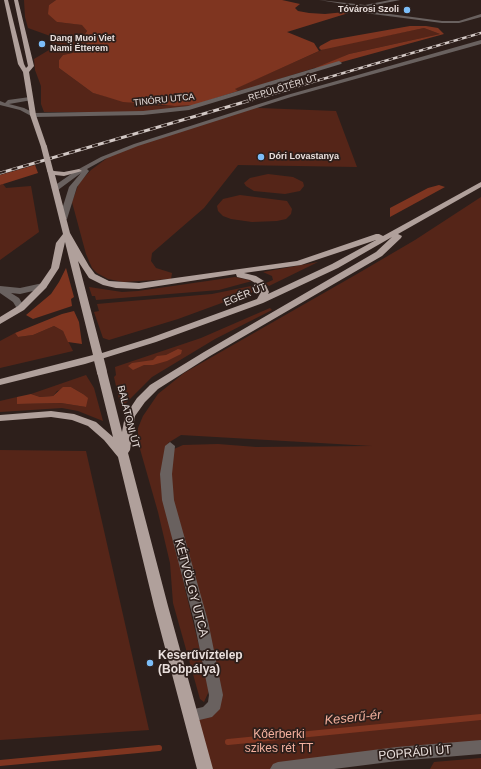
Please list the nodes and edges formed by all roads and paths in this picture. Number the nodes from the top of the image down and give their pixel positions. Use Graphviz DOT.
graph roads {
  1 [pos="6,0"];
  2 [pos="16,0"];
  3 [pos="321,0"];
  4 [pos="398,0"];
  5 [pos="358,9"];
  6 [pos="481,15"];
  7 [pos="481,42"];
  8 [pos="339,63"];
  9 [pos="26,72"];
  10 [pos="29,98"];
  11 [pos="0,101"];
  12 [pos="32,115"];
  13 [pos="93,164"];
  14 [pos="50,171"];
  15 [pos="79,171"];
  16 [pos="481,184"];
  17 [pos="55,188"];
  18 [pos="64,219"];
  19 [pos="409,226"];
  20 [pos="67,234"];
  21 [pos="228,274"];
  22 [pos="43,286"];
  23 [pos="2,290"];
  24 [pos="260,301"];
  25 [pos="20,308"];
  26 [pos="0,321"];
  27 [pos="0,382"];
  28 [pos="0,418"];
  29 [pos="170,446"];
  30 [pos="124,458"];
  31 [pos="192,716"];
  32 [pos="481,747"];
  33 [pos="205,769"];
  34 [pos="278,769"];
  1 -- 9 [label="main road, BALATONI ÚT"];
  2 -- 9 [label="main road, BALATONI ÚT"];
  3 -- 5 [label="street"];
  4 -- 5 [label="street"];
  5 -- 6 [label="street"];
  7 -- 13 [label="street, REPÜLŐTÉRI ÚT"];
  8 -- 12 [label="street, TINÓRU UTCA"];
  9 -- 10 [label="main road, BALATONI ÚT"];
  10 -- 11 [label="street"];
  10 -- 12 [label="main road, BALATONI ÚT"];
  11 -- 12 [label="street"];
  12 -- 14 [label="main road, BALATONI ÚT, bridge"];
  13 -- 15 [label="street, REPÜLŐTÉRI ÚT"];
  13 -- 18 [label="street, REPÜLŐTÉRI ÚT"];
  14 -- 15 [label="main road"];
  14 -- 17 [label="main road, BALATONI ÚT"];
  15 -- 17 [label="street, REPÜLŐTÉRI ÚT"];
  16 -- 19 [label="main road, EGÉR ÚT"];
  17 -- 18 [label="main road, BALATONI ÚT"];
  18 -- 20 [label="main road, BALATONI ÚT"];
  19 -- 21 [label="main road"];
  19 -- 24 [label="main road, EGÉR ÚT"];
  19 -- 30 [label="main road"];
  20 -- 21 [label="main road"];
  20 -- 22 [label="main road"];
  20 -- 30 [label="main road, BALATONI ÚT, bridge"];
  21 -- 24 [label="main road"];
  22 -- 23 [label="street"];
  22 -- 25 [label="main road"];
  23 -- 25 [label="street"];
  24 -- 27 [label="main road, EGÉR ÚT"];
  25 -- 26 [label="main road"];
  28 -- 30 [label="main road"];
  29 -- 31 [label="street, KÉTVÖLGY UTCA"];
  30 -- 31 [label="main road, BALATONI ÚT"];
  31 -- 33 [label="main road, BALATONI ÚT"];
  32 -- 34 [label="street, POPRÁDI ÚT"];
}
